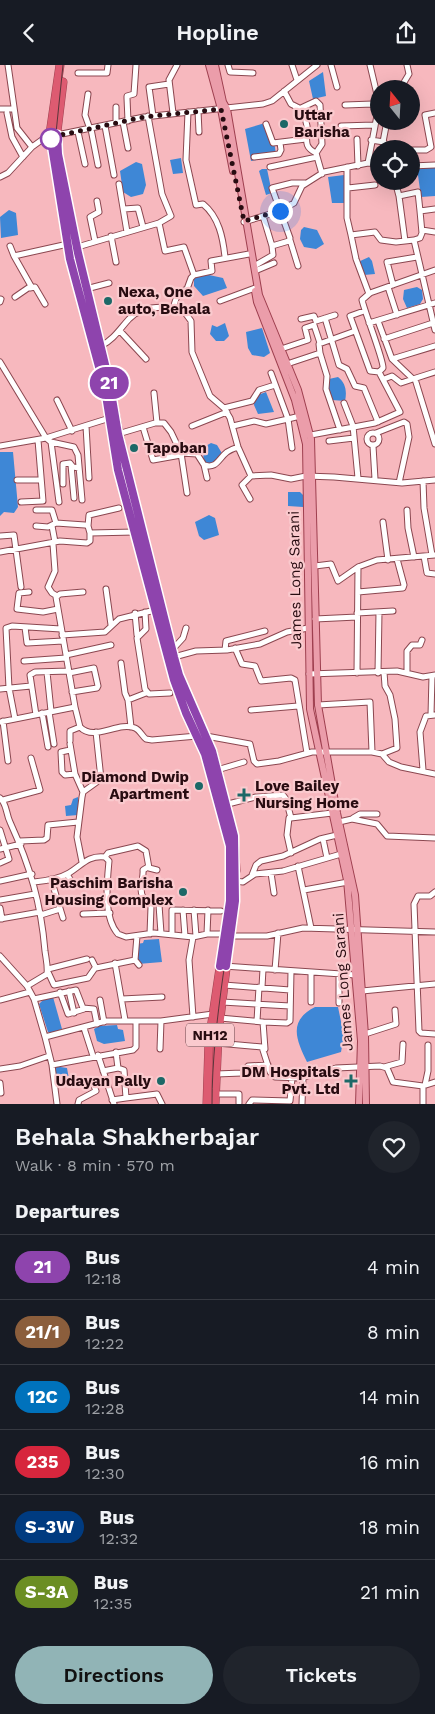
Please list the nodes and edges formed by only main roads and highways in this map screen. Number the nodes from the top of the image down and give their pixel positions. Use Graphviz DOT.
graph roads {
  1 [pos="60,65"];
  2 [pos="65,65"];
  3 [pos="209,65"];
  4 [pos="215,65"];
  5 [pos="59,95"];
  6 [pos="224,109"];
  7 [pos="245,221"];
  8 [pos="71,247"];
  9 [pos="112,418"];
  10 [pos="309,476"];
  11 [pos="307,561"];
  12 [pos="315,564"];
  13 [pos="148,568"];
  14 [pos="201,736"];
  15 [pos="322,752"];
  16 [pos="223,805"];
  17 [pos="343,854"];
  18 [pos="356,929"];
  19 [pos="228,935"];
  20 [pos="223,966"];
  21 [pos="359,975"];
  22 [pos="217,1016"];
  23 [pos="214,1033"];
  24 [pos="363,1067"];
  25 [pos="207,1104"];
  26 [pos="214,1104"];
  27 [pos="358,1104"];
  28 [pos="366,1104"];
  1 -- 5 [label="highway, NH12"];
  2 -- 5 [label="highway, NH12"];
  3 -- 6 [label="main road, James Long Sarani"];
  4 -- 6 [label="main road"];
  5 -- 8 [label="highway, NH12"];
  6 -- 7 [label="main road, James Long Sarani"];
  7 -- 10 [label="main road, James Long Sarani"];
  7 -- 10 [label="main road"];
  8 -- 9 [label="highway, NH12"];
  8 -- 9 [label="highway, NH12"];
  9 -- 13 [label="highway, NH12"];
  9 -- 13 [label="highway, NH12"];
  10 -- 11 [label="main road, James Long Sarani"];
  10 -- 12 [label="main road"];
  11 -- 12 [label="main road"];
  11 -- 15 [label="main road, James Long Sarani"];
  12 -- 15 [label="main road"];
  13 -- 14 [label="highway, NH12"];
  13 -- 14 [label="highway, NH12"];
  14 -- 16 [label="highway, NH12"];
  14 -- 16 [label="highway, NH12"];
  15 -- 17 [label="main road"];
  15 -- 17 [label="main road, James Long Sarani"];
  16 -- 19 [label="highway, NH12"];
  16 -- 19 [label="highway, NH12"];
  17 -- 18 [label="main road, James Long Sarani"];
  17 -- 18 [label="main road"];
  18 -- 21 [label="main road, James Long Sarani"];
  19 -- 20 [label="highway, NH12"];
  20 -- 22 [label="highway, NH12"];
  20 -- 22 [label="highway, NH12"];
  21 -- 24 [label="main road, James Long Sarani"];
  21 -- 24 [label="main road"];
  22 -- 23 [label="highway, NH12"];
  23 -- 25 [label="highway, NH12"];
  23 -- 26 [label="highway, NH12"];
  24 -- 27 [label="main road, James Long Sarani"];
  24 -- 28 [label="main road"];
}
